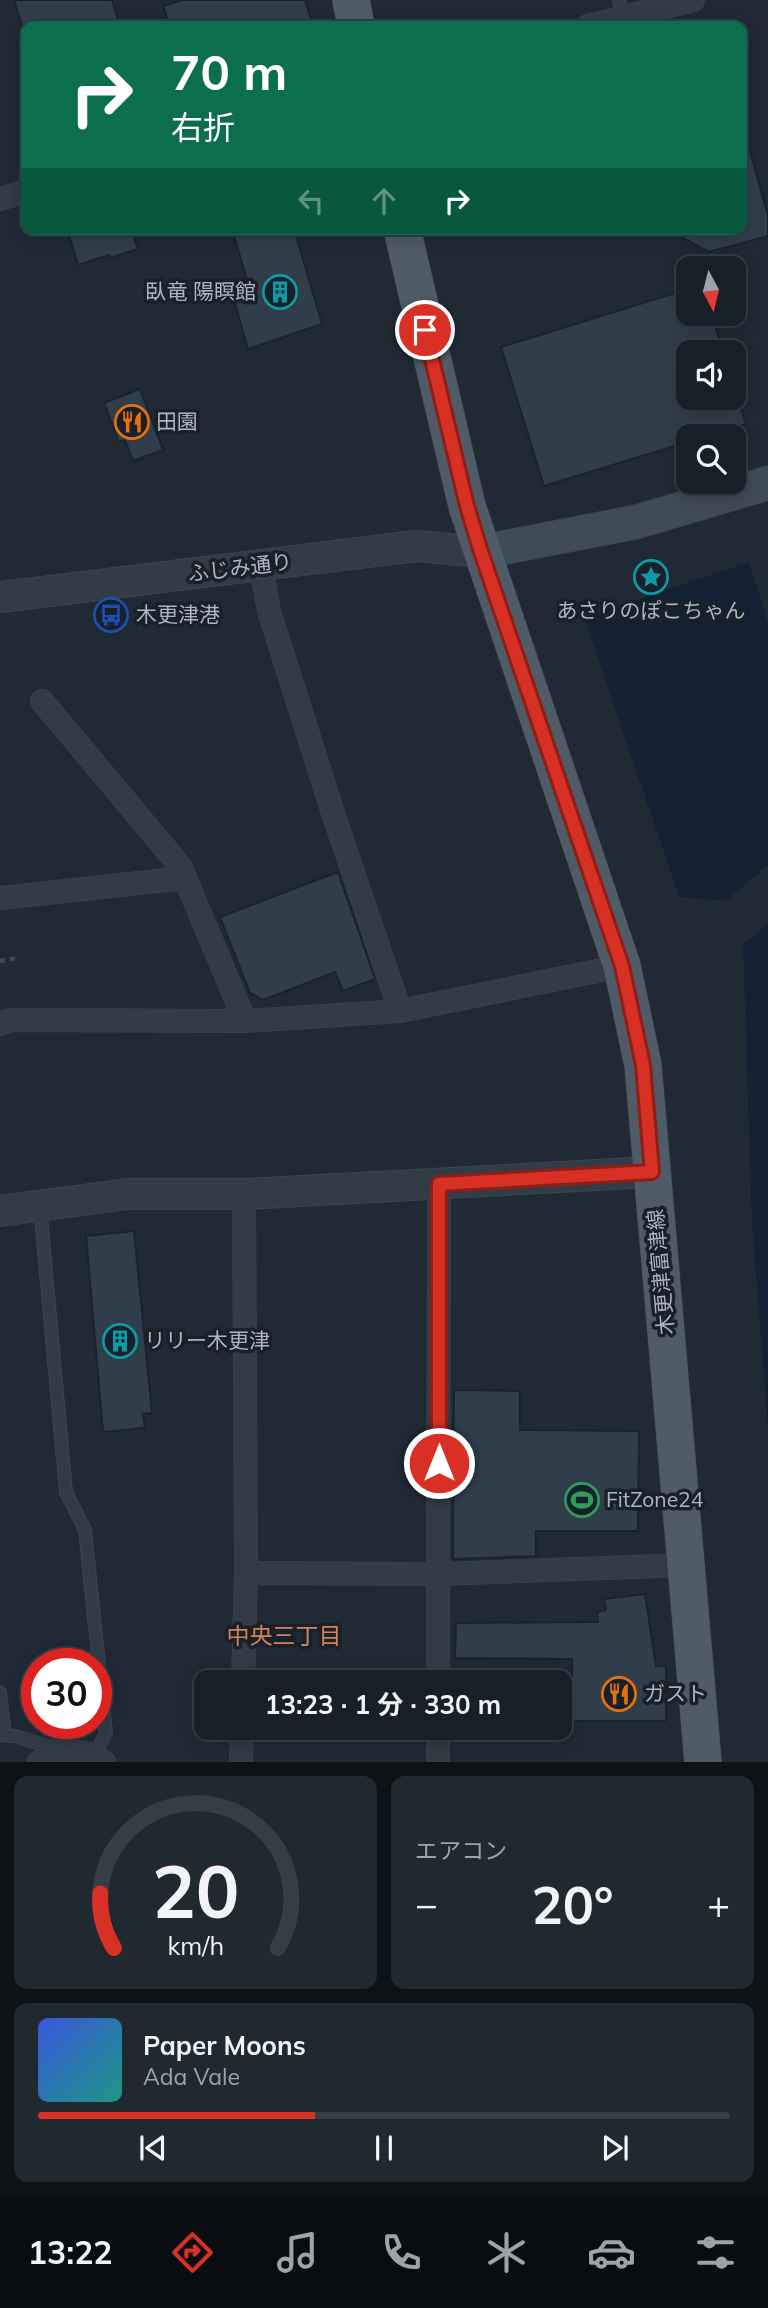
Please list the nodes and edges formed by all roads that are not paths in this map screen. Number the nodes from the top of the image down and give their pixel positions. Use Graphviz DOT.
graph roads {
  1 [pos="351,0"];
  2 [pos="693,0"];
  3 [pos="621,8"];
  4 [pos="355,21"];
  5 [pos="597,21"];
  6 [pos="21,193"];
  7 [pos="0,199"];
  8 [pos="403,235"];
  9 [pos="768,483"];
  10 [pos="481,552"];
  11 [pos="261,566"];
  12 [pos="0,597"];
  13 [pos="42,701"];
  14 [pos="185,878"];
  15 [pos="0,898"];
  16 [pos="622,966"];
  17 [pos="400,1011"];
  18 [pos="244,1021"];
  19 [pos="0,1024"];
  20 [pos="652,1172"];
  21 [pos="439,1184"];
  22 [pos="244,1194"];
  23 [pos="40,1206"];
  24 [pos="0,1211"];
  25 [pos="687,1565"];
  26 [pos="246,1573"];
  27 [pos="439,1574"];
  28 [pos="243,1670"];
  29 [pos="438,1670"];
  30 [pos="0,1692"];
  31 [pos="3,1735"];
  32 [pos="242,1740"];
  33 [pos="438,1740"];
  34 [pos="61,1750"];
  35 [pos="97,1758"];
  36 [pos="39,1762"];
  37 [pos="241,1762"];
  38 [pos="438,1762"];
  39 [pos="703,1762"];
  1 -- 4 [label="main road"];
  2 -- 3 [label="street"];
  3 -- 5 [label="street"];
  6 -- 7 [label="street"];
  8 -- 10 [label="main road, 木更津富津線"];
  9 -- 10 [label="main road"];
  10 -- 11 [label="street, ふじみ通り"];
  10 -- 16 [label="main road, 木更津富津線"];
  11 -- 12 [label="street, ふじみ通り"];
  11 -- 17 [label="street"];
  13 -- 14 [label="street"];
  14 -- 15 [label="street"];
  14 -- 18 [label="street"];
  16 -- 17 [label="street"];
  16 -- 20 [label="main road, 木更津富津線"];
  17 -- 18 [label="street"];
  18 -- 19 [label="street"];
  20 -- 21 [label="street"];
  20 -- 25 [label="main road, 木更津富津線"];
  21 -- 22 [label="street"];
  21 -- 27 [label="street"];
  22 -- 23 [label="street"];
  22 -- 26 [label="street"];
  23 -- 24 [label="street"];
  23 -- 35 [label="lane"];
  25 -- 27 [label="street"];
  25 -- 39 [label="main road, 木更津富津線"];
  26 -- 27 [label="street"];
  26 -- 28 [label="street"];
  27 -- 29 [label="street"];
  30 -- 31 [label="lane"];
  31 -- 34 [label="lane"];
  32 -- 37 [label="street"];
  33 -- 38 [label="street"];
  34 -- 35 [label="street"];
  34 -- 36 [label="street"];
}
